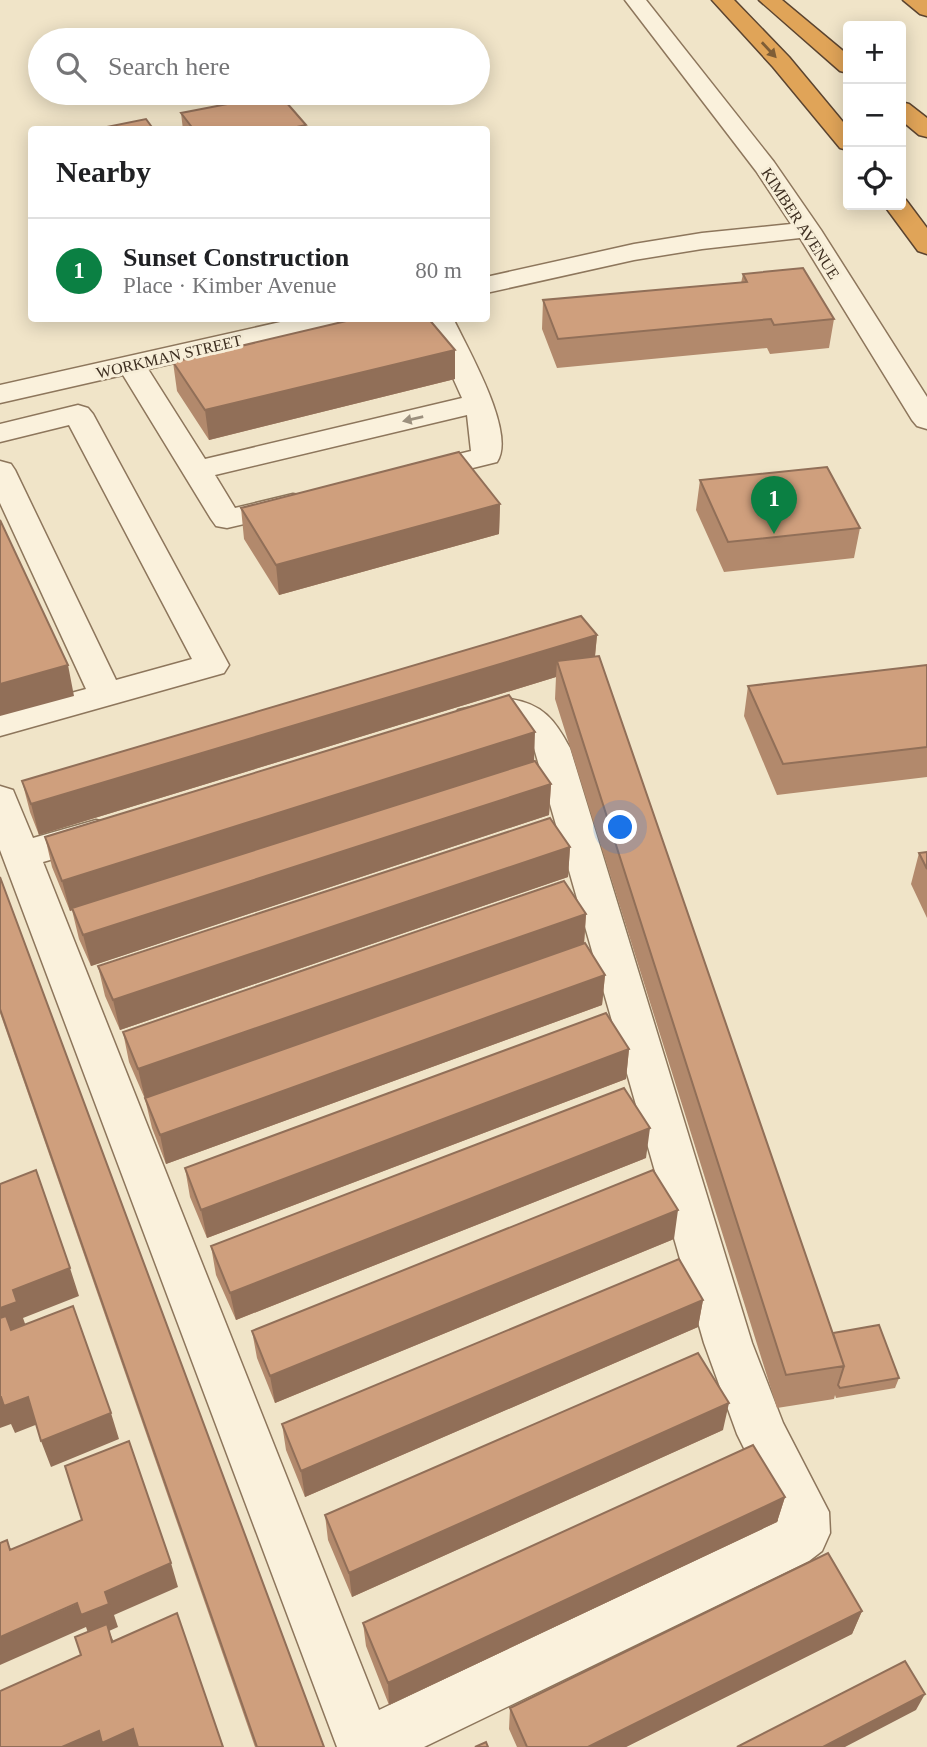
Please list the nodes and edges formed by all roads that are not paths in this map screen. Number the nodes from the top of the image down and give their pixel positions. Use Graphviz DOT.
graph roads {
  1 [pos="635,0"];
  2 [pos="722,0"];
  3 [pos="769,0"];
  4 [pos="913,0"];
  5 [pos="927,10"];
  6 [pos="843,62"];
  7 [pos="906,113"];
  8 [pos="927,130"];
  9 [pos="843,137"];
  10 [pos="901,210"];
  11 [pos="808,230"];
  12 [pos="927,246"];
  13 [pos="490,284"];
  14 [pos="199,322"];
  15 [pos="319,322"];
  16 [pos="441,322"];
  17 [pos="213,346"];
  18 [pos="131,365"];
  19 [pos="0,394"];
  20 [pos="479,403"];
  21 [pos="927,421"];
  22 [pos="0,433"];
  23 [pos="0,470"];
  24 [pos="197,470"];
  25 [pos="382,481"];
  26 [pos="318,497"];
  27 [pos="106,695"];
  28 [pos="0,724"];
  29 [pos="428,731"];
  30 [pos="0,799"];
  31 [pos="139,819"];
  32 [pos="21,855"];
  33 [pos="365,1746"];
  1 -- 11 [label="street, KIMBER AVENUE"];
  2 -- 9 [label="highway, one-way"];
  3 -- 6 [label="highway"];
  4 -- 5 [label="highway"];
  7 -- 8 [label="highway"];
  10 -- 12 [label="highway"];
  11 -- 13 [label="street"];
  11 -- 21 [label="street, KIMBER AVENUE"];
  14 -- 17 [label="street"];
  15 -- 17 [label="street, WORKMAN STREET"];
  16 -- 20 [label="street"];
  17 -- 18 [label="street, WORKMAN STREET"];
  18 -- 19 [label="street, WORKMAN STREET"];
  18 -- 24 [label="street"];
  20 -- 24 [label="street, one-way"];
  20 -- 25 [label="street"];
  22 -- 27 [label="street"];
  23 -- 27 [label="street"];
  24 -- 26 [label="street"];
  27 -- 28 [label="street"];
  29 -- 33 [label="street"];
  30 -- 32 [label="street"];
  31 -- 32 [label="street"];
  32 -- 33 [label="street"];
}
